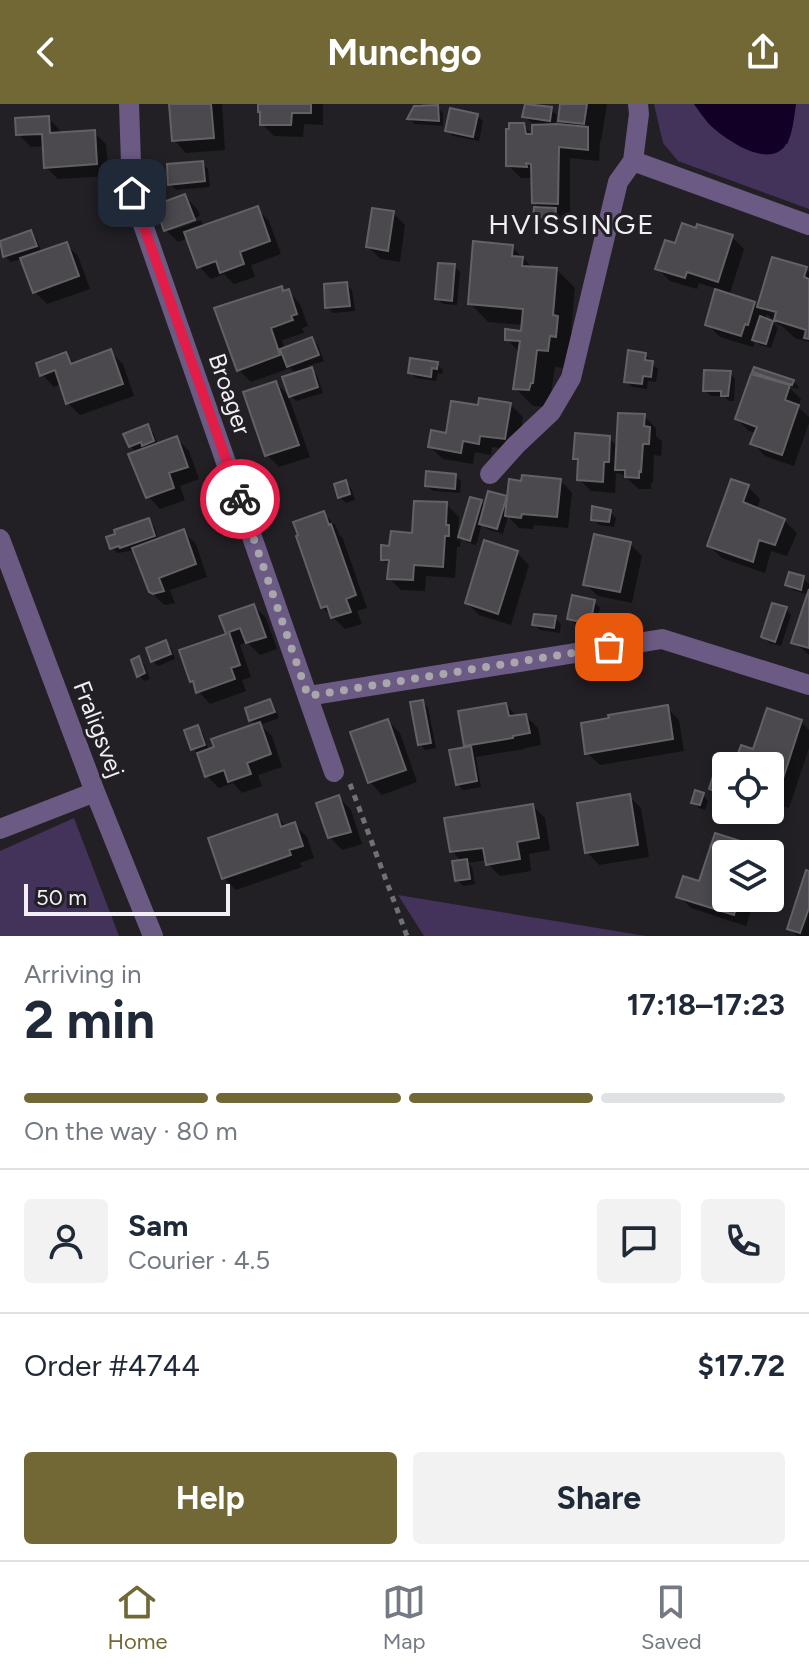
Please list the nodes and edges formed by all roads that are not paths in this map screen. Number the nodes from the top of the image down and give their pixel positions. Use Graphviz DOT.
graph roads {
  1 [pos="129,104"];
  2 [pos="638,104"];
  3 [pos="633,161"];
  4 [pos="809,225"];
  5 [pos="490,474"];
  6 [pos="1,545"];
  7 [pos="809,685"];
  8 [pos="308,696"];
  9 [pos="334,772"];
  10 [pos="95,792"];
  11 [pos="0,829"];
  12 [pos="153,936"];
  1 -- 8 [label="street, Broager"];
  2 -- 3 [label="street"];
  3 -- 4 [label="street"];
  3 -- 5 [label="street"];
  6 -- 10 [label="street, Fraligsvej"];
  7 -- 8 [label="street"];
  8 -- 9 [label="street, Broager"];
  10 -- 11 [label="street"];
  10 -- 12 [label="street, Fraligsvej"];
}
